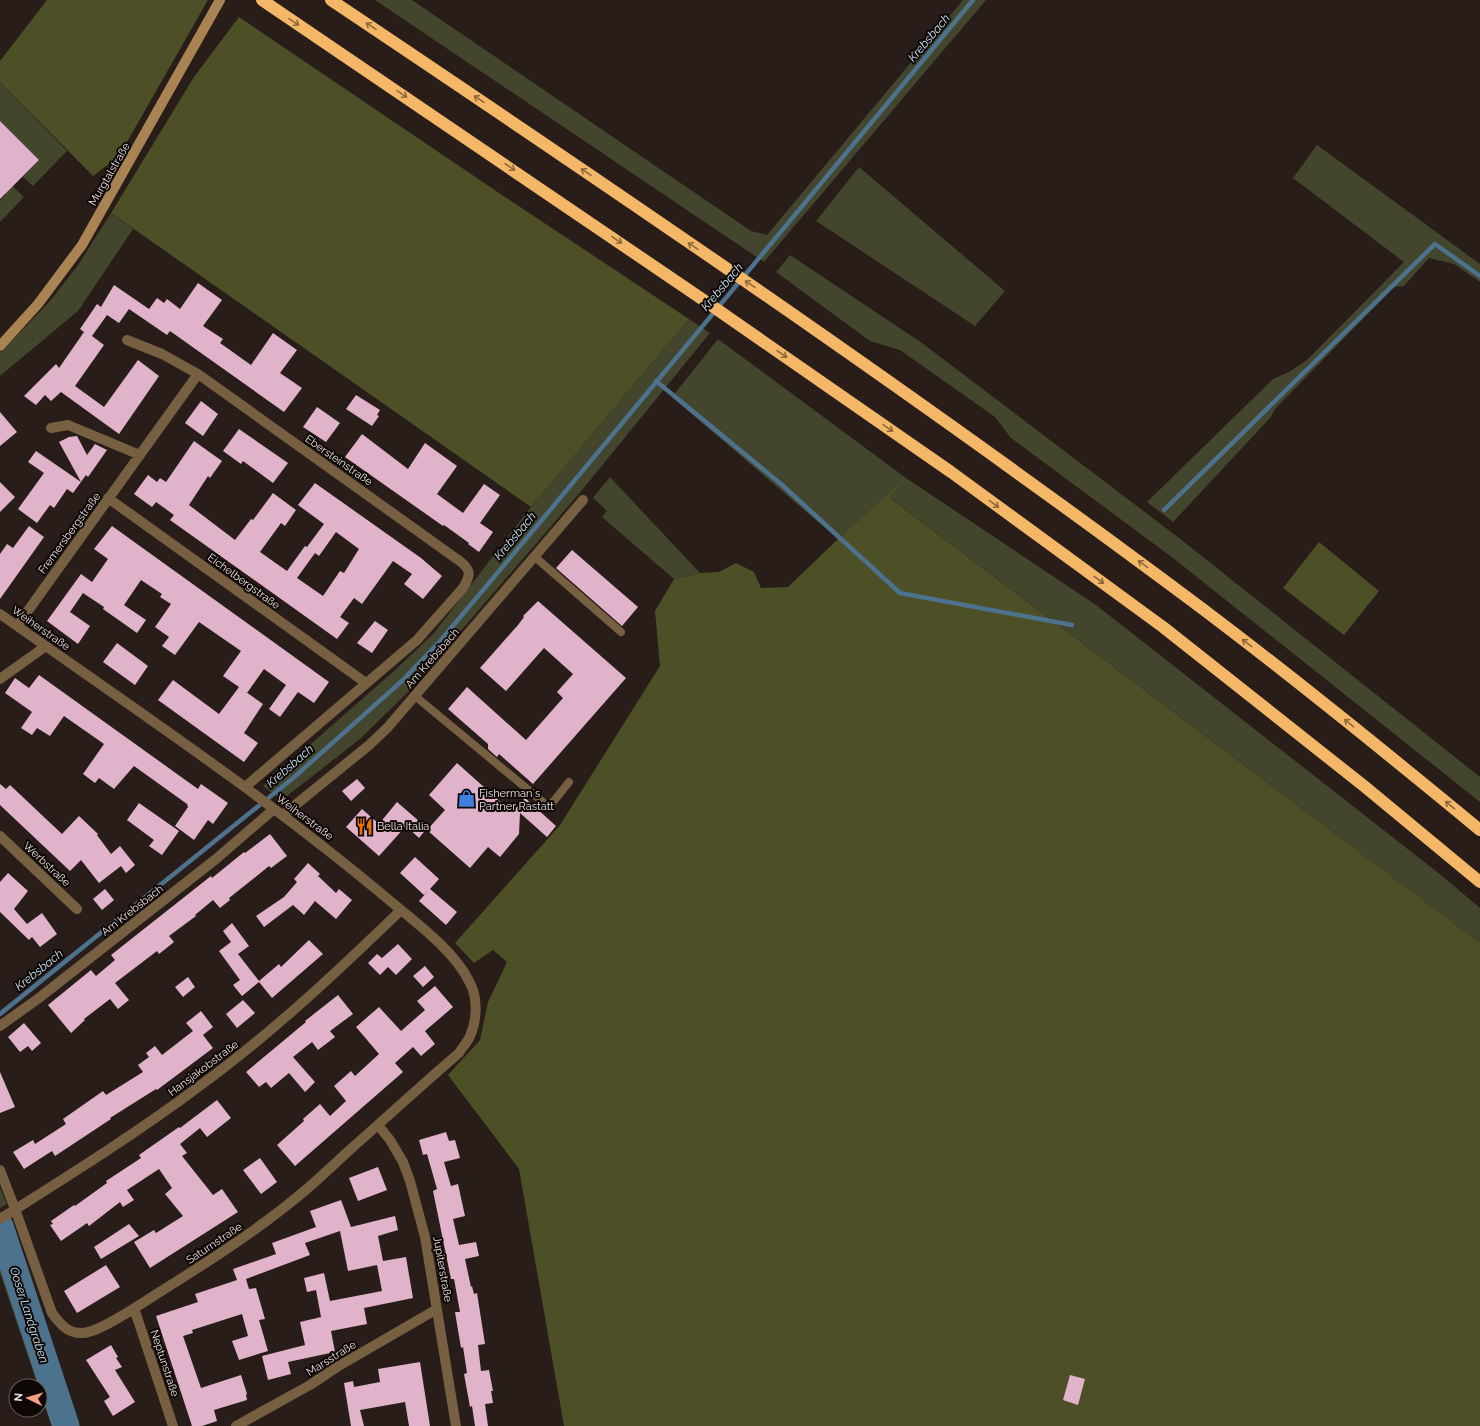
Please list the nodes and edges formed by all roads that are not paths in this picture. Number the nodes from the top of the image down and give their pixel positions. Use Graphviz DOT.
graph roads {
  1 [pos="220,0"];
  2 [pos="262,0"];
  3 [pos="332,0"];
  4 [pos="127,340"];
  5 [pos="0,346"];
  6 [pos="198,374"];
  7 [pos="51,428"];
  8 [pos="140,455"];
  9 [pos="108,498"];
  10 [pos="583,500"];
  11 [pos="535,557"];
  12 [pos="0,614"];
  13 [pos="17,626"];
  14 [pos="621,632"];
  15 [pos="46,646"];
  16 [pos="0,679"];
  17 [pos="366,683"];
  18 [pos="415,696"];
  19 [pos="569,782"];
  20 [pos="245,787"];
  21 [pos="272,807"];
  22 [pos="283,815"];
  23 [pos="1480,830"];
  24 [pos="0,836"];
  25 [pos="1480,882"];
  26 [pos="78,909"];
  27 [pos="401,910"];
  28 [pos="475,1017"];
  29 [pos="0,1026"];
  30 [pos="378,1125"];
  31 [pos="0,1170"];
  32 [pos="12,1211"];
  33 [pos="0,1219"];
  34 [pos="134,1308"];
  35 [pos="437,1309"];
  36 [pos="173,1426"];
  37 [pos="236,1426"];
  38 [pos="456,1426"];
  1 -- 5 [label="main road, Murgtalstraße"];
  2 -- 25 [label="highway, one-way"];
  23 -- 3 [label="highway, one-way"];
  4 -- 6 [label="street"];
  6 -- 8 [label="street, Fremersbergstraße"];
  6 -- 17 [label="street, Ebersteinstraße"];
  7 -- 8 [label="street"];
  8 -- 9 [label="street, Fremersbergstraße"];
  9 -- 13 [label="street, Fremersbergstraße"];
  9 -- 17 [label="street, Eichelbergstraße"];
  10 -- 11 [label="street, Am Krebsbach"];
  11 -- 14 [label="lane"];
  11 -- 18 [label="street, Am Krebsbach"];
  12 -- 13 [label="street, Weiherstraße"];
  13 -- 15 [label="street, Weiherstraße"];
  15 -- 16 [label="street"];
  15 -- 20 [label="street, Weiherstraße"];
  17 -- 20 [label="street"];
  18 -- 19 [label="lane"];
  18 -- 22 [label="street, Am Krebsbach"];
  20 -- 21 [label="street, Weiherstraße"];
  21 -- 22 [label="street, Weiherstraße"];
  21 -- 29 [label="street, Am Krebsbach"];
  22 -- 27 [label="street, Weiherstraße"];
  24 -- 26 [label="street, Werbstraße"];
  27 -- 28 [label="street, Weiherstraße"];
  27 -- 32 [label="street, Hansjakobstraße"];
  28 -- 30 [label="street, Saturnstraße"];
  30 -- 34 [label="street, Saturnstraße"];
  30 -- 35 [label="street, Jupiterstraße"];
  31 -- 32 [label="street, Saturnstraße"];
  32 -- 33 [label="street, Hansjakobstraße"];
  32 -- 34 [label="street, Saturnstraße"];
  34 -- 36 [label="street, Neptunstraße"];
  35 -- 37 [label="street, Marsstraße"];
  35 -- 38 [label="street, Jupiterstraße"];
}
